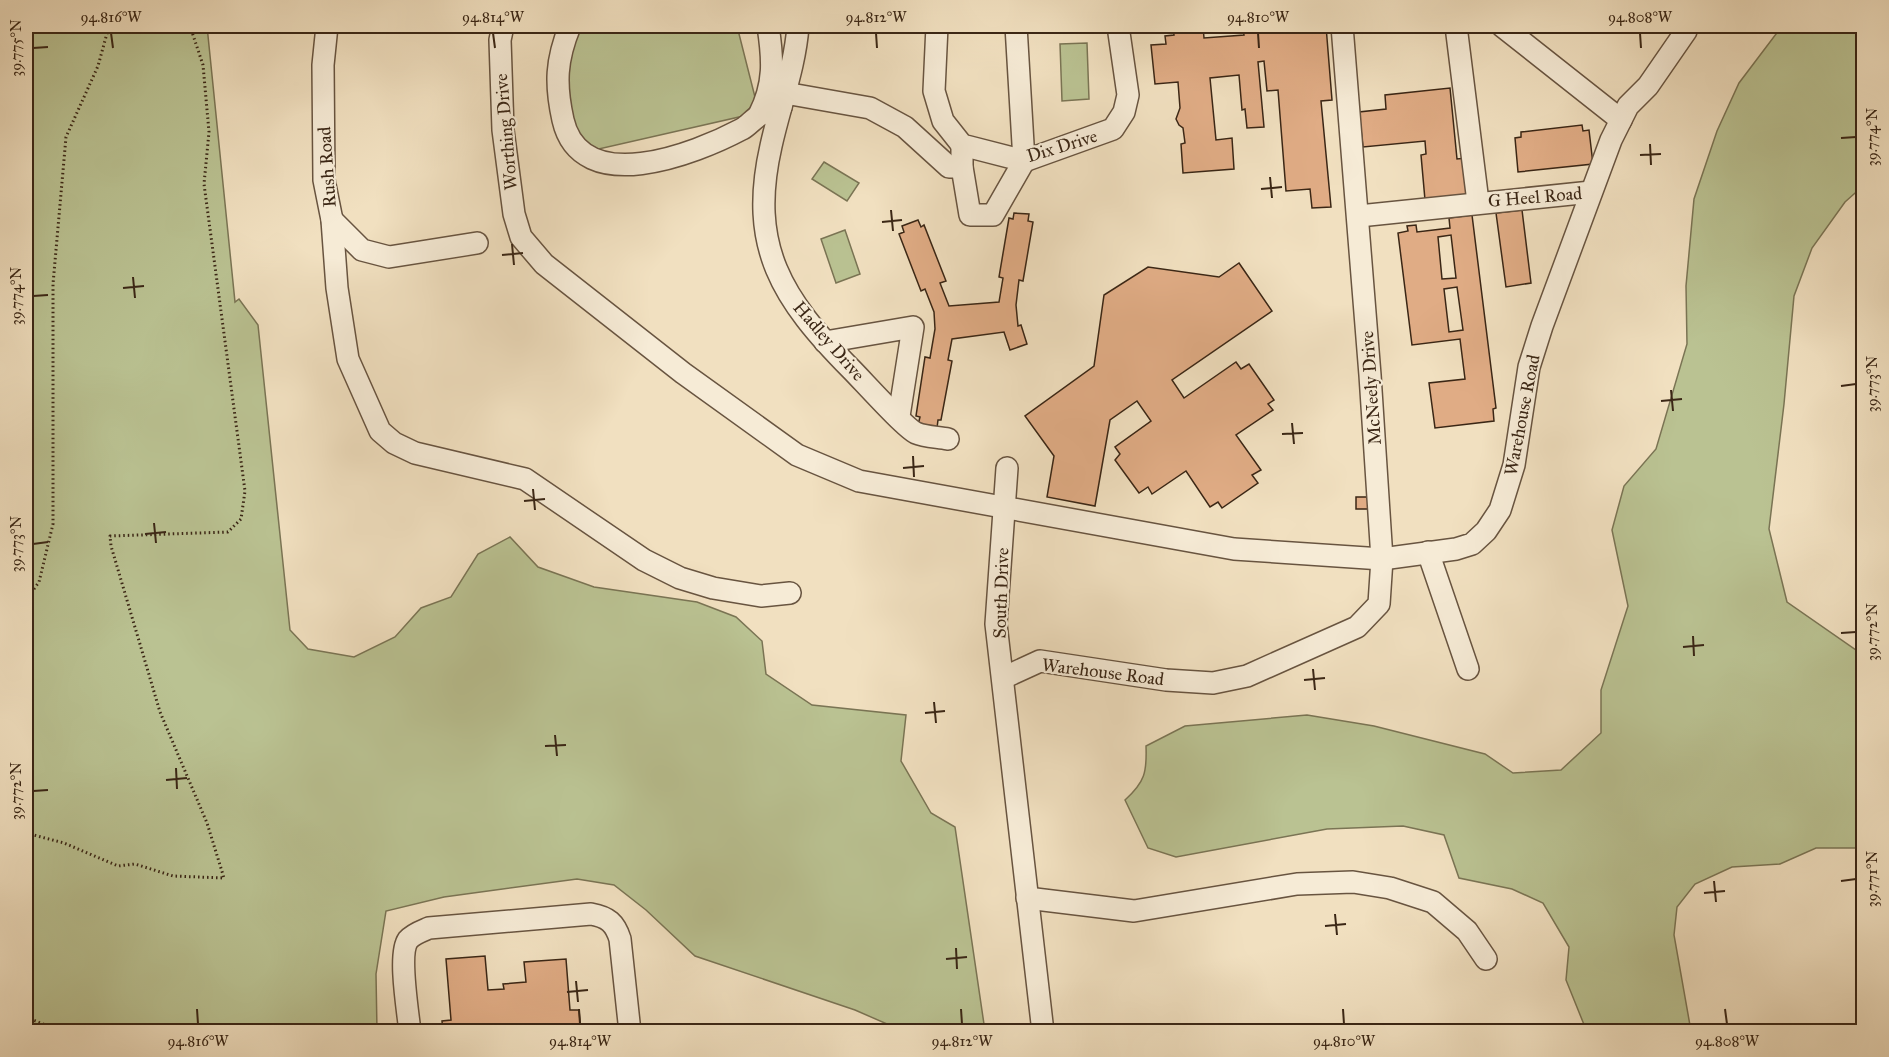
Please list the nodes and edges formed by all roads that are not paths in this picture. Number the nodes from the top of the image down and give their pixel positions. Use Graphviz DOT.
graph roads {
  1 [pos="327,26"];
  2 [pos="503,26"];
  3 [pos="570,26"];
  4 [pos="768,26"];
  5 [pos="798,26"];
  6 [pos="938,26"];
  7 [pos="1016,26"];
  8 [pos="1118,26"];
  9 [pos="1342,26"];
  10 [pos="1456,26"];
  11 [pos="1502,26"];
  12 [pos="1687,26"];
  13 [pos="783,100"];
  14 [pos="759,115"];
  15 [pos="1621,120"];
  16 [pos="962,145"];
  17 [pos="1024,161"];
  18 [pos="962,166"];
  19 [pos="1591,192"];
  20 [pos="1478,202"];
  21 [pos="1359,216"];
  22 [pos="332,220"];
  23 [pos="477,243"];
  24 [pos="825,342"];
  25 [pos="899,416"];
  26 [pos="948,439"];
  27 [pos="1007,468"];
  28 [pos="1005,509"];
  29 [pos="1428,552"];
  30 [pos="1382,559"];
  31 [pos="789,593"];
  32 [pos="1468,669"];
  33 [pos="1003,678"];
  34 [pos="1027,898"];
  35 [pos="1486,959"];
  36 [pos="410,1032"];
  37 [pos="630,1032"];
  38 [pos="1043,1032"];
  1 -- 22 [label="street, Rush Road"];
  2 -- 28 [label="street, Worthing Drive"];
  3 -- 14 [label="street"];
  4 -- 14 [label="street"];
  5 -- 13 [label="street, Hadley Drive"];
  6 -- 16 [label="street"];
  7 -- 17 [label="street"];
  8 -- 17 [label="street, Dix Drive"];
  9 -- 21 [label="street, McNeely Drive"];
  10 -- 20 [label="street"];
  11 -- 15 [label="street"];
  12 -- 15 [label="street, Warehouse Road"];
  13 -- 14 [label="street"];
  13 -- 18 [label="street"];
  13 -- 24 [label="street, Hadley Drive"];
  15 -- 19 [label="street, Warehouse Road"];
  16 -- 17 [label="street, Dix Drive"];
  16 -- 18 [label="street"];
  17 -- 18 [label="street"];
  19 -- 20 [label="street, G Heel Road"];
  19 -- 29 [label="street, Warehouse Road"];
  20 -- 21 [label="street"];
  21 -- 30 [label="street, McNeely Drive"];
  22 -- 23 [label="street, Rush Road"];
  22 -- 31 [label="street"];
  24 -- 25 [label="street, Hadley Drive"];
  24 -- 25 [label="street"];
  25 -- 26 [label="street, Hadley Drive"];
  27 -- 28 [label="street, South Drive"];
  28 -- 30 [label="street"];
  28 -- 33 [label="street, South Drive"];
  29 -- 30 [label="street, Warehouse Road"];
  29 -- 32 [label="street"];
  30 -- 33 [label="street, Warehouse Road"];
  33 -- 34 [label="street, South Drive"];
  34 -- 35 [label="street"];
  34 -- 38 [label="street, South Drive"];
  36 -- 37 [label="street"];
}
